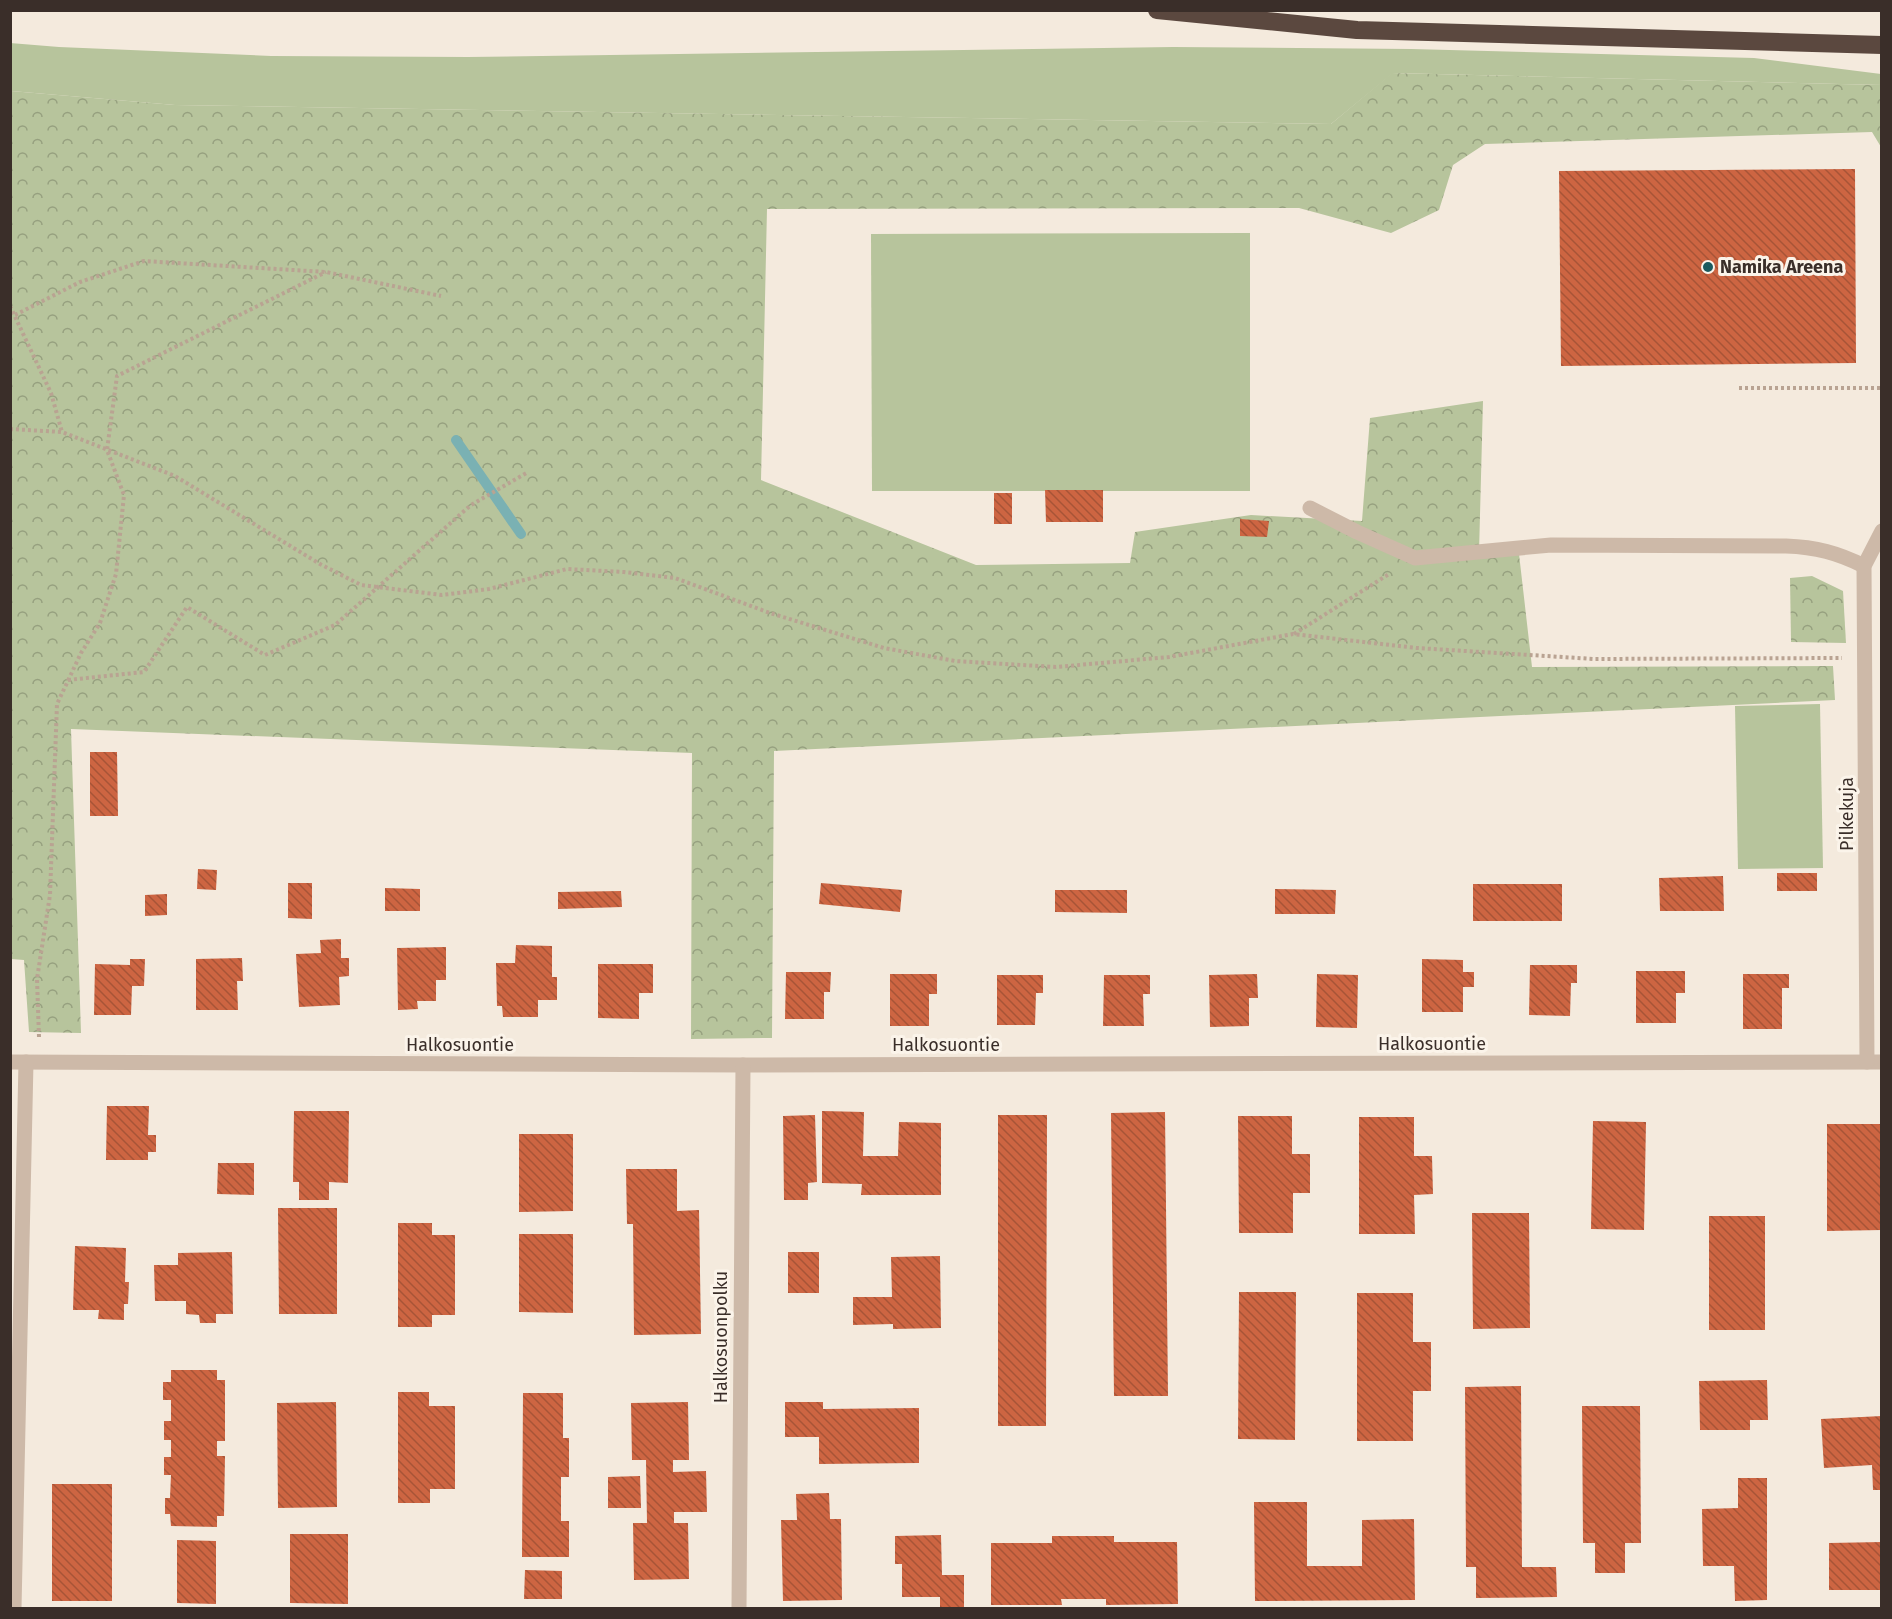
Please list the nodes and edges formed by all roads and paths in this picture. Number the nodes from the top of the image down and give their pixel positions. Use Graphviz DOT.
graph roads {
  1 [pos="1156,10"];
  2 [pos="1881,45"];
  3 [pos="326,272"];
  4 [pos="441,296"];
  5 [pos="10,306"];
  6 [pos="15,315"];
  7 [pos="1739,388"];
  8 [pos="1881,388"];
  9 [pos="10,429"];
  10 [pos="62,432"];
  11 [pos="107,450"];
  12 [pos="528,472"];
  13 [pos="1310,508"];
  14 [pos="1881,531"];
  15 [pos="1415,558"];
  16 [pos="1864,566"];
  17 [pos="379,588"];
  18 [pos="1293,634"];
  19 [pos="1843,658"];
  20 [pos="68,681"];
  21 [pos="15,1059"];
  22 [pos="41,1062"];
  23 [pos="1874,1062"];
  24 [pos="743,1065"];
  25 [pos="14,1608"];
  26 [pos="739,1608"];
  1 -- 2 [label="highway"];
  3 -- 4 [label="path"];
  3 -- 6 [label="path"];
  3 -- 11 [label="path"];
  5 -- 6 [label="path"];
  6 -- 10 [label="path"];
  7 -- 8 [label="path"];
  9 -- 10 [label="path"];
  10 -- 11 [label="path"];
  11 -- 17 [label="path"];
  11 -- 20 [label="path"];
  12 -- 17 [label="path"];
  13 -- 15 [label="street"];
  14 -- 16 [label="street"];
  15 -- 16 [label="street"];
  15 -- 18 [label="path"];
  16 -- 23 [label="street, Pilkekuja"];
  17 -- 18 [label="path"];
  17 -- 20 [label="path"];
  18 -- 19 [label="path"];
  20 -- 22 [label="path"];
  21 -- 22 [label="street, Halkosuontie"];
  21 -- 25 [label="street"];
  22 -- 24 [label="street, Halkosuontie"];
  23 -- 24 [label="street, Halkosuontie"];
  24 -- 26 [label="street, Halkosuonpolku"];
}
